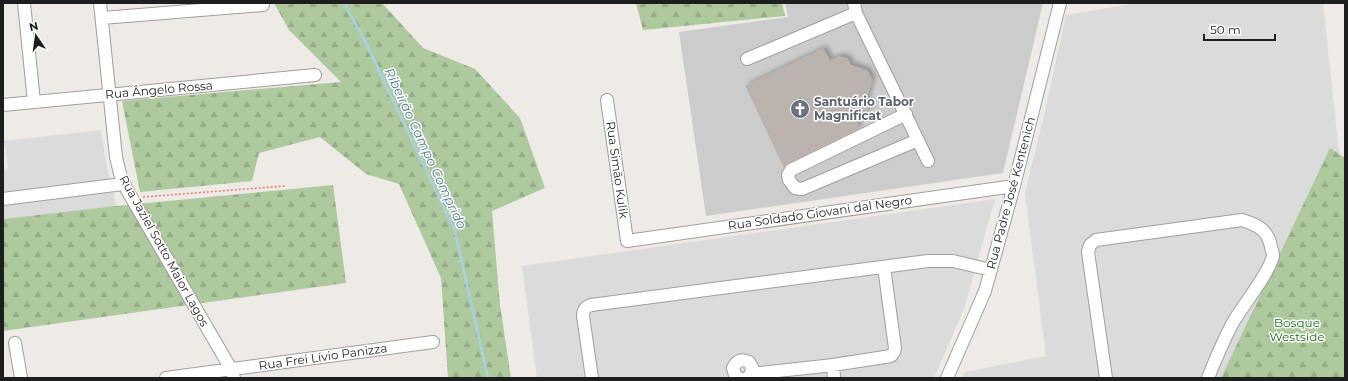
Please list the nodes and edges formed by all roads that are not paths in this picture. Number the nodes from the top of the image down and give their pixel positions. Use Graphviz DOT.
graph roads {
  1 [pos="24,3"];
  2 [pos="100,3"];
  3 [pos="1060,3"];
  4 [pos="263,5"];
  5 [pos="855,8"];
  6 [pos="102,18"];
  7 [pos="747,59"];
  8 [pos="315,75"];
  9 [pos="110,95"];
  10 [pos="606,100"];
  11 [pos="34,102"];
  12 [pos="3,105"];
  13 [pos="906,114"];
  14 [pos="918,140"];
  15 [pos="928,161"];
  16 [pos="123,184"];
  17 [pos="1014,186"];
  18 [pos="3,199"];
  19 [pos="627,241"];
  20 [pos="884,267"];
  21 [pos="991,270"];
  22 [pos="433,342"];
  23 [pos="15,343"];
  24 [pos="832,365"];
  25 [pos="233,374"];
  26 [pos="749,376"];
  27 [pos="21,378"];
  28 [pos="166,378"];
  29 [pos="592,378"];
  30 [pos="739,378"];
  31 [pos="834,378"];
  32 [pos="946,378"];
  33 [pos="1106,378"];
  34 [pos="1208,378"];
  1 -- 11 [label="street"];
  2 -- 6 [label="street, Rua Jaziel Sotto Maior Lagos"];
  3 -- 17 [label="street, Rua Padre José Kentenich"];
  4 -- 6 [label="street"];
  5 -- 7 [label="street"];
  5 -- 13 [label="street"];
  6 -- 9 [label="street, Rua Jaziel Sotto Maior Lagos"];
  8 -- 9 [label="street, Rua Ângelo Rossa"];
  9 -- 11 [label="street, Rua Ângelo Rossa"];
  9 -- 16 [label="street, Rua Jaziel Sotto Maior Lagos"];
  10 -- 19 [label="street, Rua Simão Kulik"];
  11 -- 12 [label="street, Rua Ângelo Rossa"];
  13 -- 14 [label="street"];
  13 -- 14 [label="street"];
  14 -- 15 [label="street"];
  16 -- 18 [label="street"];
  16 -- 25 [label="street, Rua Jaziel Sotto Maior Lagos"];
  17 -- 19 [label="street, Rua Soldado Giovani dal Negro"];
  17 -- 21 [label="street, Rua Padre José Kentenich"];
  20 -- 21 [label="street"];
  20 -- 24 [label="street"];
  20 -- 29 [label="street"];
  21 -- 32 [label="street, Rua Padre José Kentenich"];
  22 -- 25 [label="street, Rua Frei Lívio Panizza"];
  23 -- 27 [label="street"];
  24 -- 26 [label="street"];
  24 -- 31 [label="street"];
  25 -- 28 [label="street, Rua Frei Lívio Panizza"];
  26 -- 30 [label="street"];
  33 -- 34 [label="street"];
}
